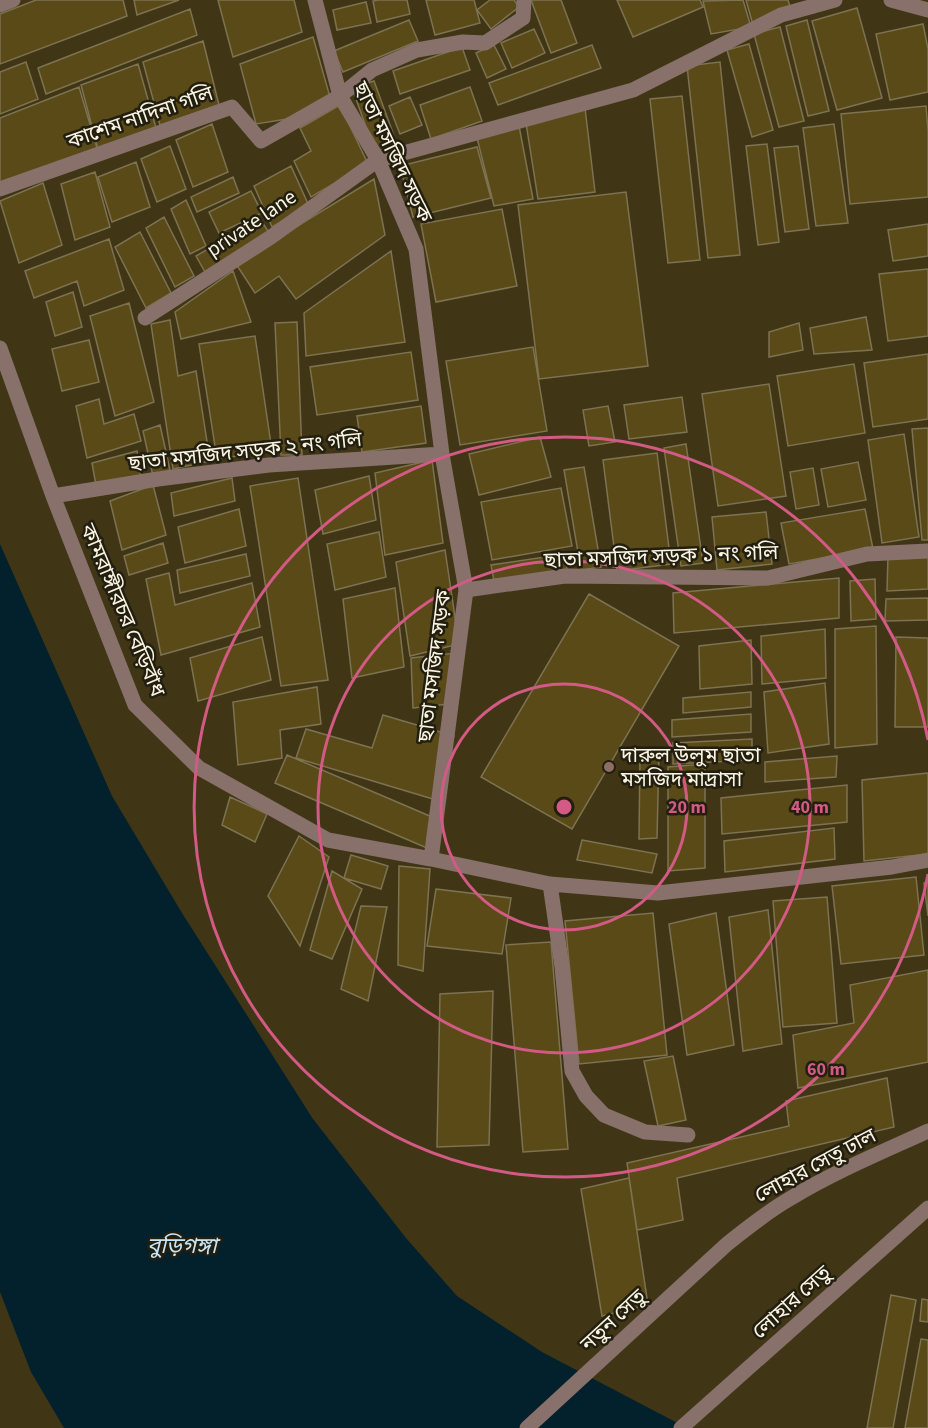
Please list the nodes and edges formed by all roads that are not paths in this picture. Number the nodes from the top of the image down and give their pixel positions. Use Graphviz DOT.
graph roads {
  1 [pos="13,0"];
  2 [pos="315,0"];
  3 [pos="524,0"];
  4 [pos="835,0"];
  5 [pos="891,0"];
  6 [pos="0,4"];
  7 [pos="928,10"];
  8 [pos="340,96"];
  9 [pos="378,160"];
  10 [pos="0,189"];
  11 [pos="145,318"];
  12 [pos="0,348"];
  13 [pos="442,454"];
  14 [pos="53,496"];
  15 [pos="928,551"];
  16 [pos="466,590"];
  17 [pos="431,859"];
  18 [pos="928,860"];
  19 [pos="550,884"];
  20 [pos="928,1131"];
  21 [pos="688,1135"];
  22 [pos="928,1208"];
  23 [pos="727,1244"];
  24 [pos="527,1428"];
  25 [pos="681,1428"];
  1 -- 6 [label="street"];
  2 -- 8 [label="street, ছাতা মসজিদ সড়ক"];
  3 -- 8 [label="street"];
  4 -- 9 [label="street"];
  5 -- 7 [label="street"];
  8 -- 9 [label="street, ছাতা মসজিদ সড়ক"];
  8 -- 10 [label="street, কাশেম নাদিনা গলি"];
  9 -- 11 [label="street, private lane"];
  9 -- 13 [label="street, ছাতা মসজিদ সড়ক"];
  12 -- 14 [label="street, কামরাঙ্গীরচর বেড়িবাঁধ"];
  13 -- 14 [label="street, ছাতা মসজিদ সড়ক ২ নং গলি"];
  13 -- 16 [label="street, ছাতা মসজিদ সড়ক"];
  14 -- 17 [label="street, কামরাঙ্গীরচর বেড়িবাঁধ"];
  15 -- 16 [label="street, ছাতা মসজিদ সড়ক ১ নং গলি"];
  16 -- 17 [label="street, ছাতা মসজিদ সড়ক"];
  17 -- 19 [label="street"];
  18 -- 19 [label="street"];
  19 -- 21 [label="street"];
  20 -- 23 [label="street, লোহার সেতু ঢাল"];
  22 -- 25 [label="street, লোহার সেতু"];
  23 -- 24 [label="street, নতুন সেতু"];
}
